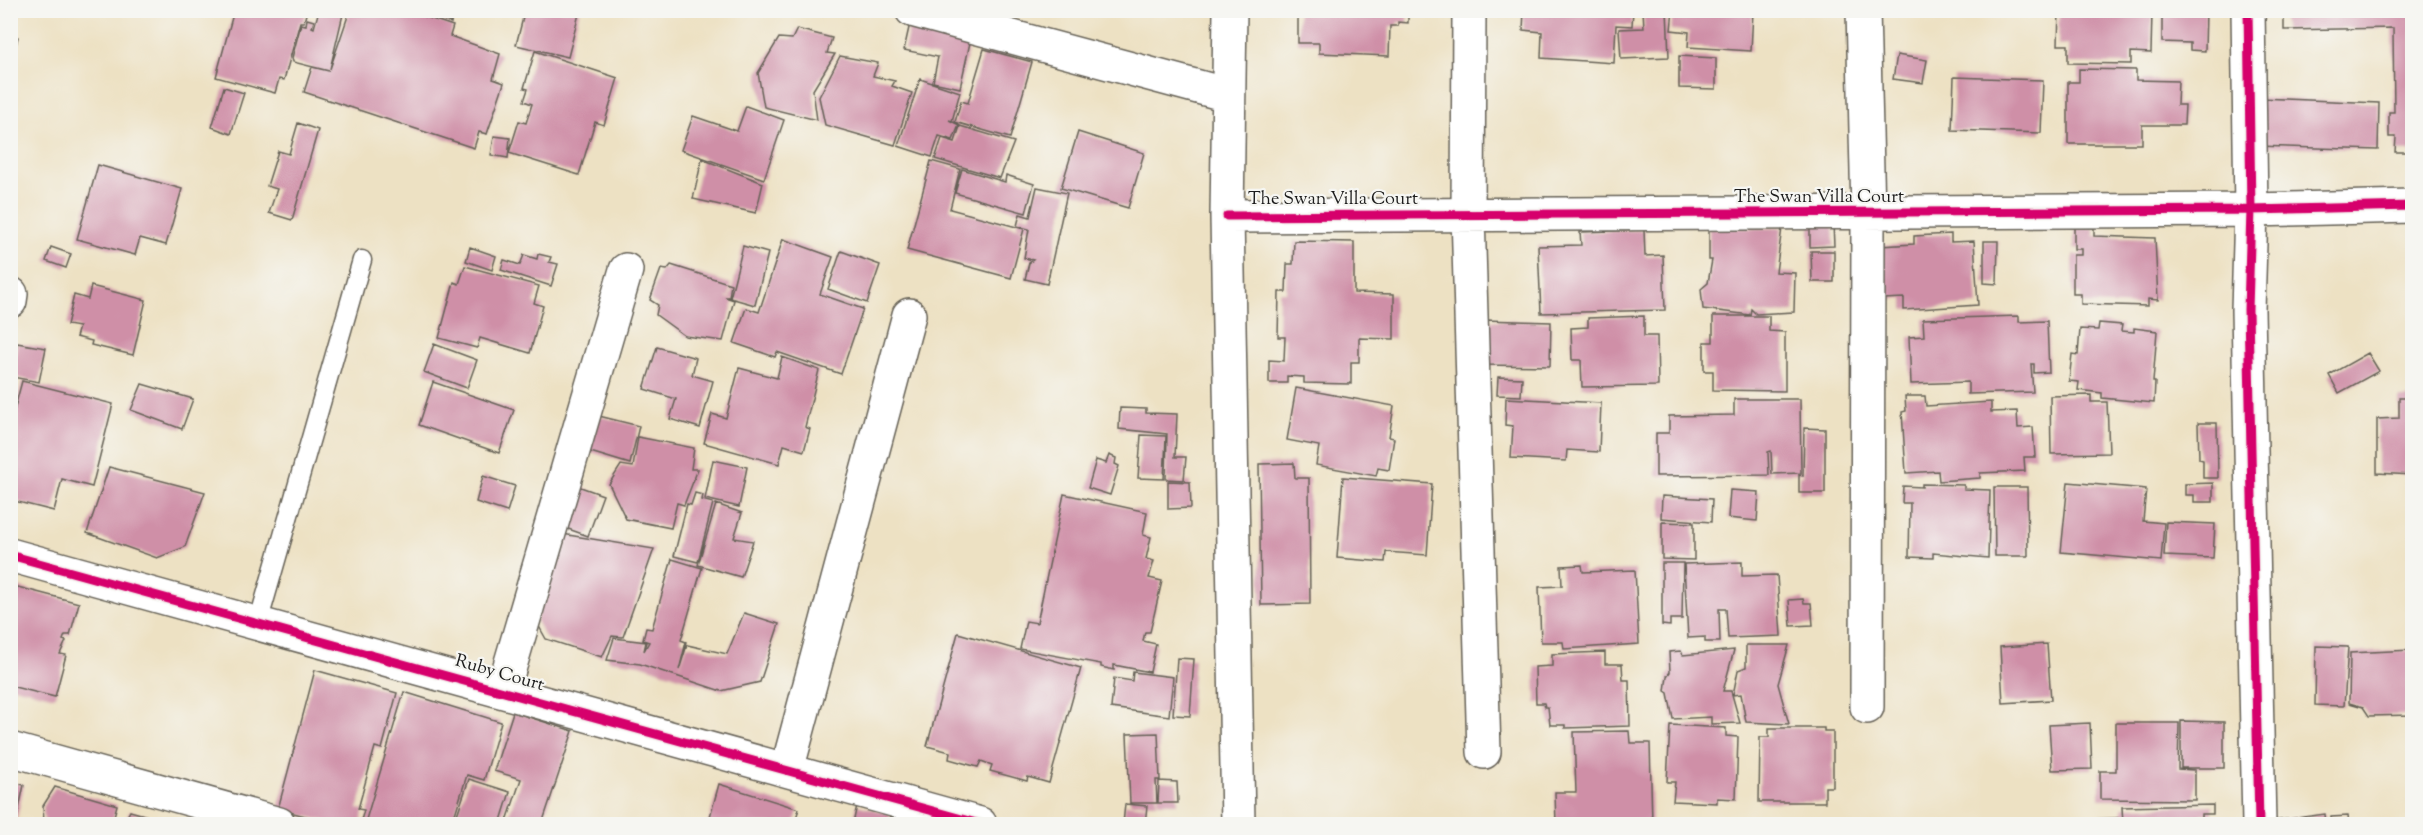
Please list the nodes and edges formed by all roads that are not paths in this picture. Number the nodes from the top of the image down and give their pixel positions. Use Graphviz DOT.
graph roads {
  1 [pos="912,10"];
  2 [pos="1230,10"];
  3 [pos="1469,10"];
  4 [pos="1863,10"];
  5 [pos="2248,10"];
  6 [pos="1228,95"];
  7 [pos="2412,206"];
  8 [pos="2252,210"];
  9 [pos="1868,212"];
  10 [pos="1468,214"];
  11 [pos="1227,216"];
  12 [pos="362,260"];
  13 [pos="626,270"];
  14 [pos="11,294"];
  15 [pos="10,301"];
  16 [pos="909,315"];
  17 [pos="10,555"];
  18 [pos="258,622"];
  19 [pos="503,690"];
  20 [pos="1867,707"];
  21 [pos="10,749"];
  22 [pos="1484,752"];
  23 [pos="787,770"];
  24 [pos="267,823"];
  25 [pos="980,825"];
  26 [pos="1238,825"];
  27 [pos="2259,825"];
  1 -- 6 [label="street"];
  2 -- 6 [label="street"];
  3 -- 10 [label="street"];
  4 -- 9 [label="street"];
  5 -- 8 [label="street"];
  6 -- 11 [label="street"];
  7 -- 8 [label="street, The Swan Villa Court"];
  8 -- 9 [label="street, The Swan Villa Court"];
  8 -- 27 [label="street"];
  9 -- 10 [label="street, The Swan Villa Court"];
  9 -- 20 [label="street"];
  10 -- 11 [label="street, The Swan Villa Court"];
  10 -- 22 [label="street"];
  11 -- 26 [label="street"];
  12 -- 18 [label="lane"];
  13 -- 19 [label="street"];
  14 -- 15 [label="street"];
  16 -- 23 [label="street"];
  17 -- 18 [label="street, Ruby Court"];
  18 -- 19 [label="street, Ruby Court"];
  19 -- 23 [label="street, Ruby Court"];
  21 -- 24 [label="street"];
  23 -- 25 [label="street, Ruby Court"];
}
